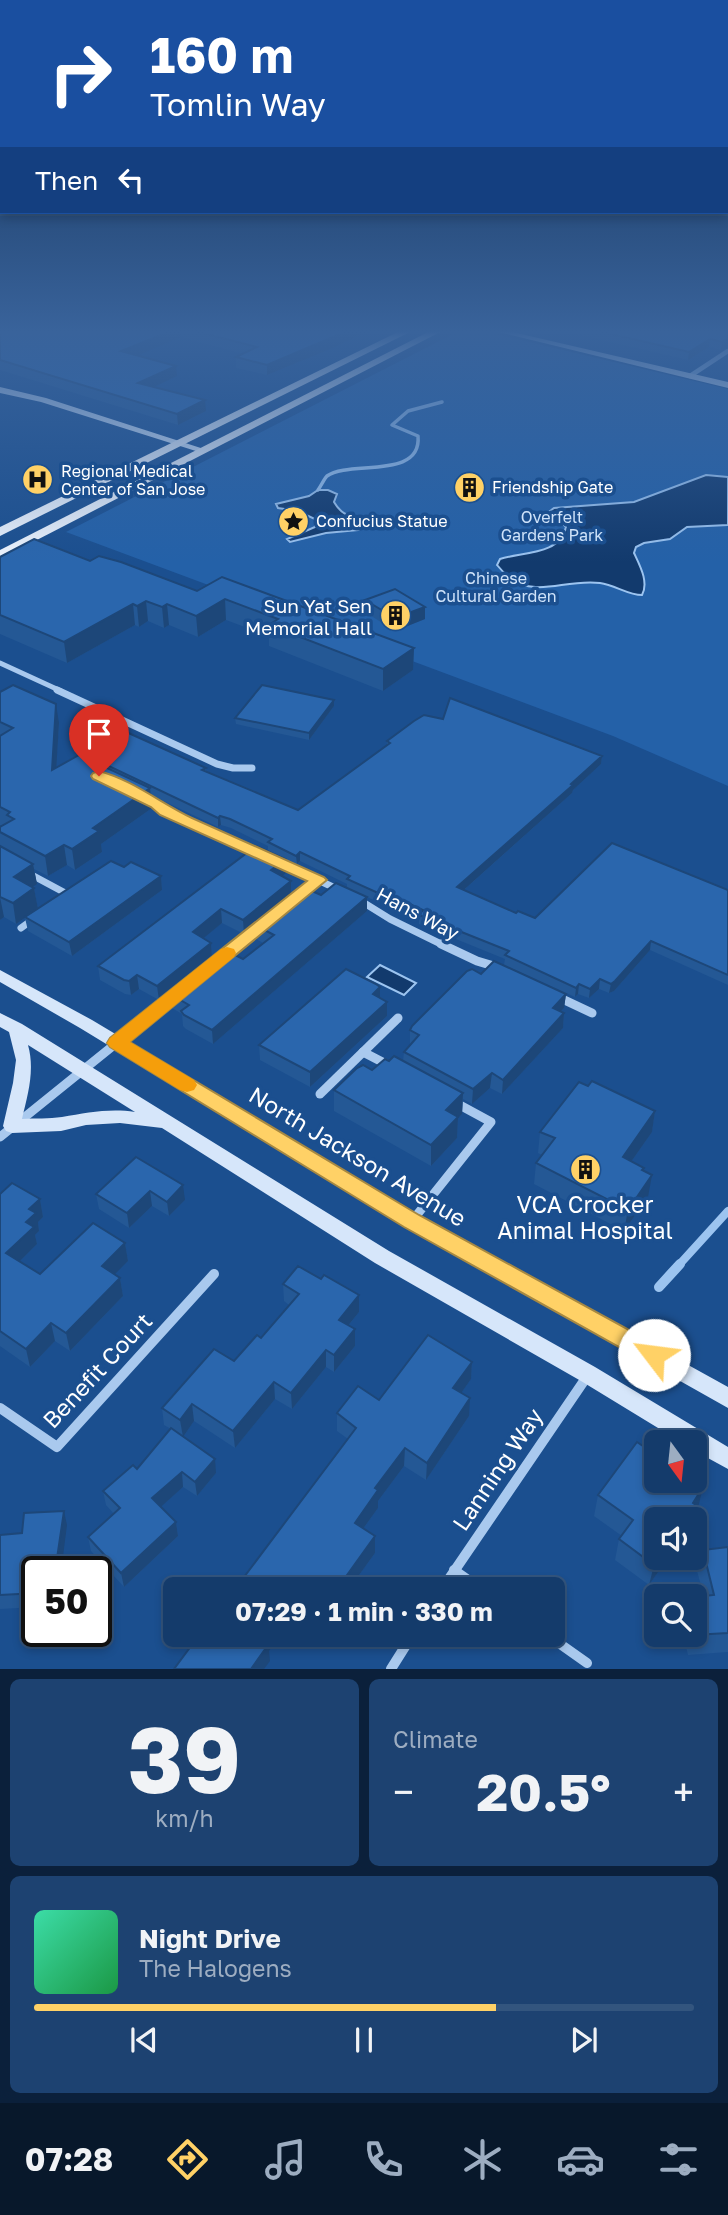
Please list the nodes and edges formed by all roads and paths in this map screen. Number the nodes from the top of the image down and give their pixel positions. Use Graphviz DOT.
graph roads {
  1 [pos="57,407"];
  2 [pos="253,407"];
  3 [pos="287,407"];
  4 [pos="180,443"];
  5 [pos="202,450"];
  6 [pos="0,532"];
  7 [pos="0,555"];
  8 [pos="0,663"];
  9 [pos="252,768"];
  10 [pos="134,793"];
  11 [pos="261,853"];
  12 [pos="273,859"];
  13 [pos="23,870"];
  14 [pos="318,880"];
  15 [pos="79,888"];
  16 [pos="307,889"];
  17 [pos="341,891"];
  18 [pos="69,895"];
  19 [pos="352,897"];
  20 [pos="60,901"];
  21 [pos="40,915"];
  22 [pos="268,920"];
  23 [pos="21,928"];
  24 [pos="212,965"];
  25 [pos="508,972"];
  26 [pos="0,975"];
  27 [pos="544,990"];
  28 [pos="181,991"];
  29 [pos="592,1013"];
  30 [pos="398,1018"];
  31 [pos="0,1019"];
  32 [pos="16,1028"];
  33 [pos="117,1043"];
  34 [pos="363,1052"];
  35 [pos="84,1069"];
  36 [pos="398,1071"];
  37 [pos="320,1094"];
  38 [pos="444,1096"];
  39 [pos="168,1123"];
  40 [pos="6,1131"];
  41 [pos="412,1221"];
  42 [pos="214,1274"];
  43 [pos="588,1374"];
  44 [pos="728,1398"];
  45 [pos="0,1408"];
  46 [pos="728,1459"];
  47 [pos="454,1570"];
  48 [pos="450,1577"];
  49 [pos="464,1577"];
  50 [pos="405,1647"];
  51 [pos="564,1647"];
  52 [pos="587,1663"];
  53 [pos="391,1669"];
  1 -- 4 [label="main road"];
  2 -- 4 [label="main road"];
  3 -- 5 [label="main road"];
  4 -- 5 [label="main road"];
  4 -- 6 [label="main road"];
  5 -- 7 [label="main road"];
  8 -- 9 [label="street"];
  10 -- 11 [label="street"];
  12 -- 14 [label="street"];
  13 -- 18 [label="street"];
  14 -- 16 [label="street"];
  14 -- 17 [label="street"];
  15 -- 18 [label="street"];
  18 -- 20 [label="street"];
  19 -- 25 [label="street, Hans Way"];
  21 -- 23 [label="street"];
  22 -- 24 [label="street"];
  26 -- 33 [label="main road, North Jackson Avenue"];
  27 -- 29 [label="street"];
  28 -- 33 [label="street"];
  30 -- 34 [label="street"];
  31 -- 32 [label="main road"];
  32 -- 35 [label="main road"];
  32 -- 40 [label="main road"];
  33 -- 35 [label="street"];
  33 -- 41 [label="main road, North Jackson Avenue"];
  34 -- 36 [label="street"];
  34 -- 37 [label="street"];
  35 -- 39 [label="main road"];
  35 -- 40 [label="street"];
  38 -- 41 [label="street"];
  39 -- 40 [label="main road"];
  39 -- 43 [label="main road"];
  41 -- 44 [label="main road, North Jackson Avenue"];
  42 -- 45 [label="street, Benefit Court"];
  43 -- 46 [label="main road"];
  43 -- 47 [label="street, Lanning Way"];
  47 -- 48 [label="street, Lanning Way"];
  47 -- 49 [label="street"];
  50 -- 53 [label="street"];
  51 -- 52 [label="street"];
}
